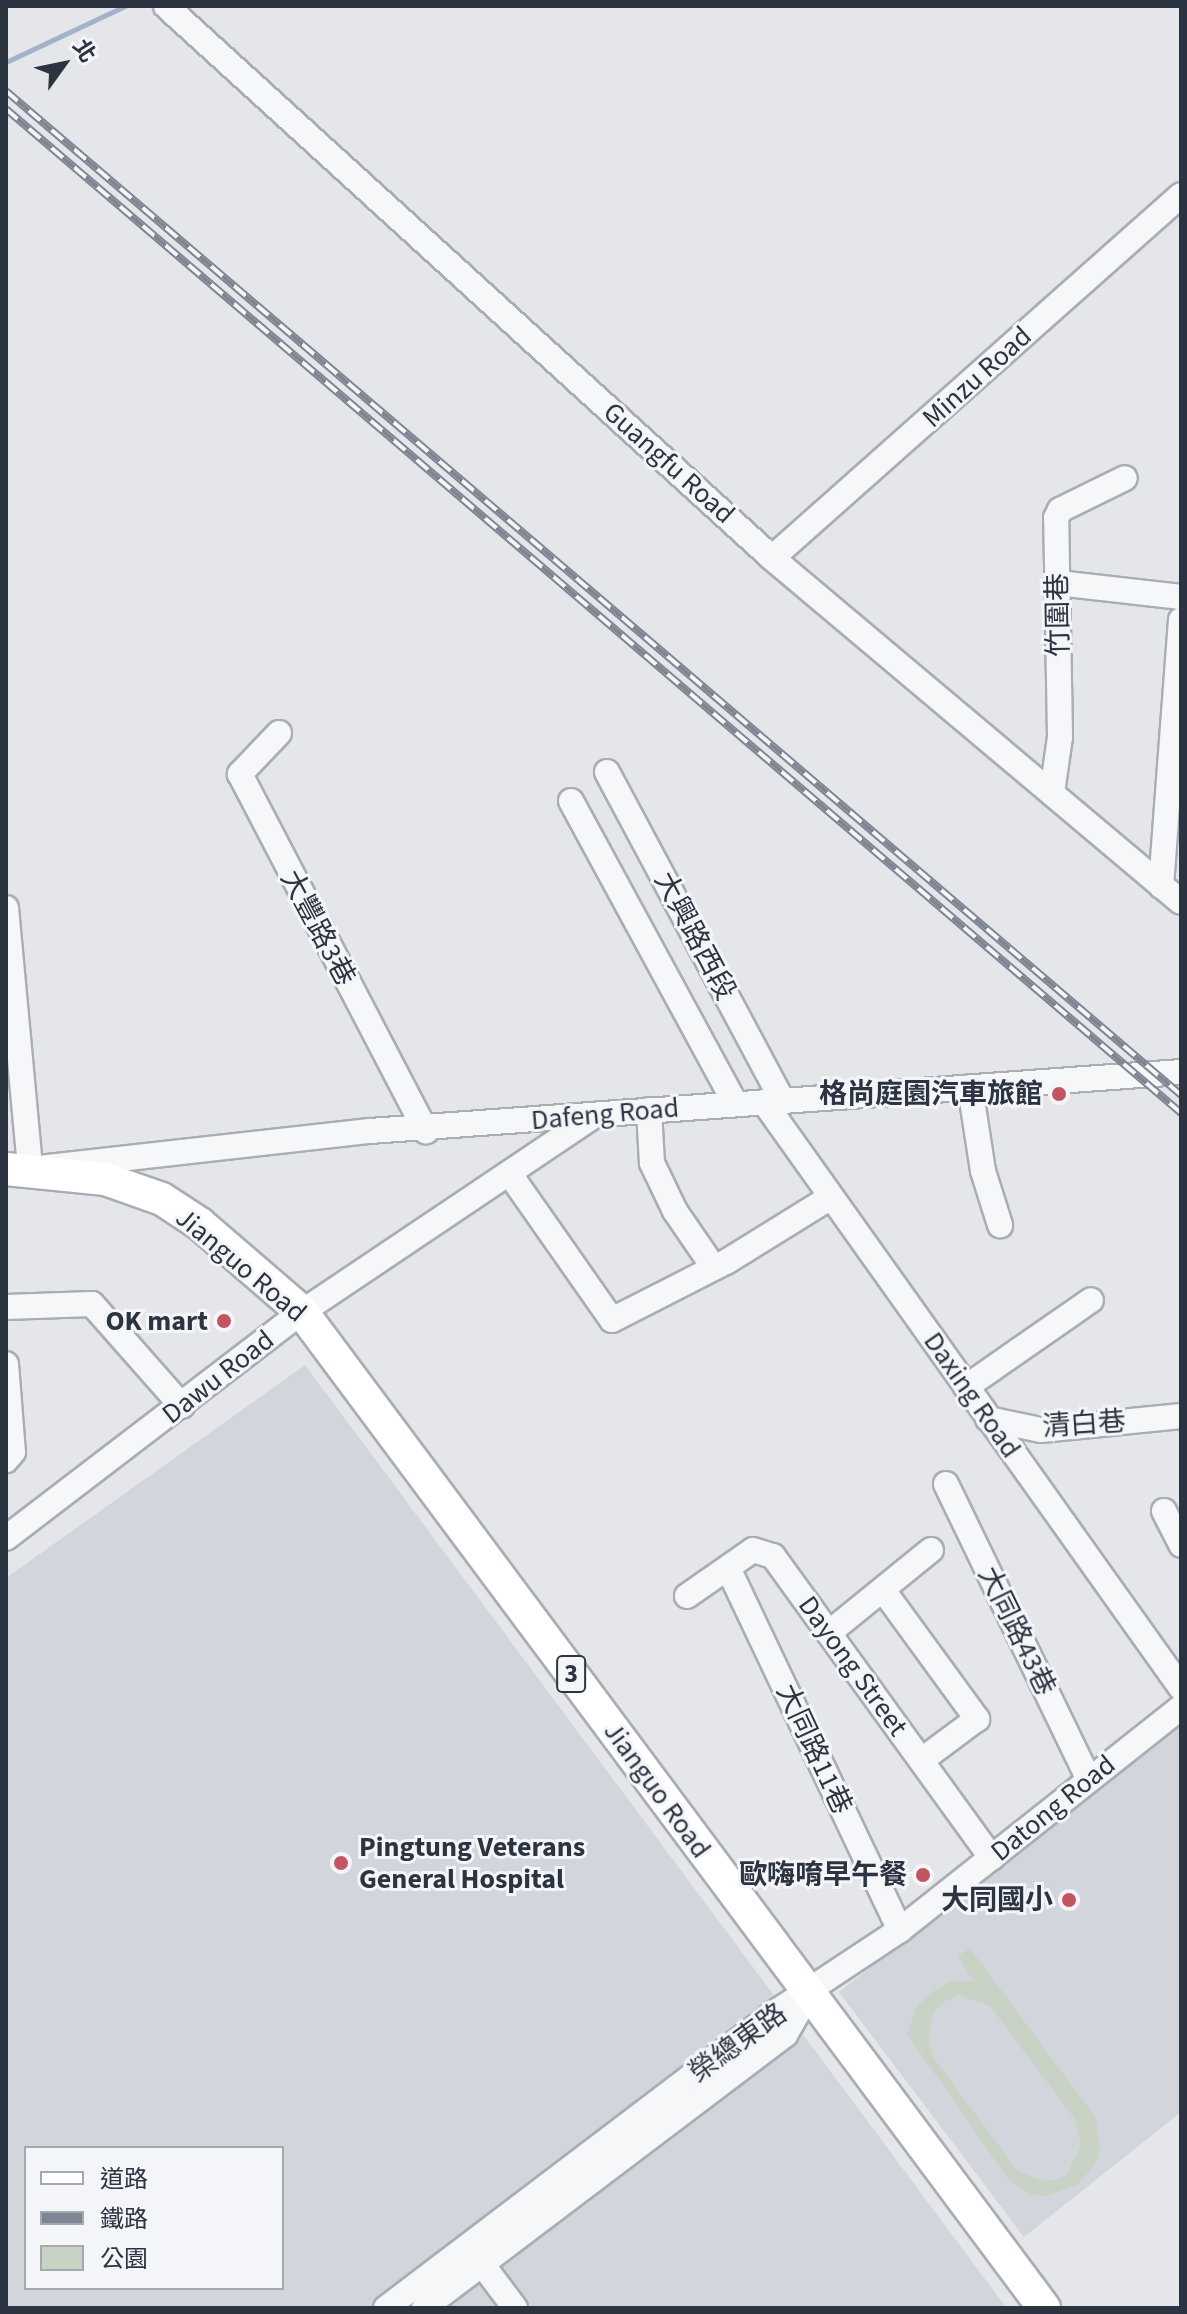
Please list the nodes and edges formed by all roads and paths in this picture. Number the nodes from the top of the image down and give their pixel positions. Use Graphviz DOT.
graph roads {
  1 [pos="173,7"];
  2 [pos="1181,195"];
  3 [pos="1125,478"];
  4 [pos="772,558"];
  5 [pos="1058,583"];
  6 [pos="1181,597"];
  7 [pos="1181,620"];
  8 [pos="279,733"];
  9 [pos="607,772"];
  10 [pos="1052,793"];
  11 [pos="571,801"];
  12 [pos="1161,886"];
  13 [pos="1181,902"];
  14 [pos="6,908"];
  15 [pos="1181,1072"];
  16 [pos="970,1087"];
  17 [pos="773,1101"];
  18 [pos="735,1103"];
  19 [pos="649,1110"];
  20 [pos="594,1115"];
  21 [pos="426,1131"];
  22 [pos="18,1169"];
  23 [pos="509,1173"];
  24 [pos="831,1197"];
  25 [pos="1000,1225"];
  26 [pos="712,1265"];
  27 [pos="1091,1300"];
  28 [pos="6,1307"];
  29 [pos="302,1312"];
  30 [pos="6,1364"];
  31 [pos="966,1387"];
  32 [pos="182,1406"];
  33 [pos="1181,1416"];
  34 [pos="988,1419"];
  35 [pos="6,1460"];
  36 [pos="946,1484"];
  37 [pos="1164,1511"];
  38 [pos="6,1538"];
  39 [pos="1181,1545"];
  40 [pos="931,1550"];
  41 [pos="728,1568"];
  42 [pos="883,1590"];
  43 [pos="687,1596"];
  44 [pos="830,1632"];
  45 [pos="1181,1688"];
  46 [pos="1181,1707"];
  47 [pos="922,1760"];
  48 [pos="1088,1778"];
  49 [pos="992,1858"];
  50 [pos="900,1930"];
  51 [pos="809,1995"];
  52 [pos="476,2255"];
  53 [pos="386,2308"];
  54 [pos="424,2308"];
  55 [pos="515,2308"];
  56 [pos="1044,2308"];
  1 -- 4 [label="street, Guangfu Road"];
  2 -- 4 [label="street, Minzu Road"];
  3 -- 5 [label="street, 竹圍巷"];
  4 -- 10 [label="street, Guangfu Road"];
  5 -- 6 [label="street"];
  5 -- 10 [label="street, 竹圍巷"];
  7 -- 12 [label="street"];
  8 -- 21 [label="street, 大豐路3巷"];
  9 -- 17 [label="street, 大興路西段"];
  10 -- 12 [label="street, Guangfu Road"];
  11 -- 18 [label="street"];
  12 -- 13 [label="street, Guangfu Road"];
  14 -- 22 [label="street"];
  15 -- 16 [label="street, Dafeng Road"];
  16 -- 17 [label="street, Dafeng Road"];
  16 -- 25 [label="street"];
  17 -- 18 [label="street, Dafeng Road"];
  17 -- 24 [label="street, Daxing Road"];
  18 -- 19 [label="street, Dafeng Road"];
  19 -- 20 [label="street, Dafeng Road"];
  19 -- 26 [label="street"];
  20 -- 21 [label="street, Dafeng Road"];
  20 -- 23 [label="street, Dawu Road"];
  21 -- 22 [label="street, Dafeng Road"];
  22 -- 29 [label="main road, Jianguo Road / 3"];
  23 -- 26 [label="street"];
  23 -- 29 [label="street, Dawu Road"];
  24 -- 26 [label="street"];
  24 -- 31 [label="street, Daxing Road"];
  27 -- 31 [label="street"];
  28 -- 32 [label="street"];
  29 -- 32 [label="street, Dawu Road"];
  29 -- 51 [label="main road, Jianguo Road / 3"];
  30 -- 35 [label="street"];
  31 -- 34 [label="street, Daxing Road"];
  32 -- 38 [label="street, Dawu Road"];
  33 -- 34 [label="street, 清白巷"];
  34 -- 45 [label="street, Daxing Road"];
  36 -- 48 [label="street, 大同路43巷"];
  37 -- 39 [label="street"];
  40 -- 42 [label="street"];
  41 -- 43 [label="street, Dayong Street"];
  41 -- 44 [label="street, Dayong Street"];
  41 -- 50 [label="street, 大同路11巷"];
  42 -- 44 [label="street"];
  42 -- 47 [label="street"];
  44 -- 47 [label="street, Dayong Street"];
  46 -- 48 [label="street, Datong Road"];
  47 -- 49 [label="street, Dayong Street"];
  48 -- 49 [label="street, Datong Road"];
  49 -- 50 [label="street, Datong Road"];
  50 -- 51 [label="street, Datong Road"];
  51 -- 52 [label="street, 榮總東路"];
  51 -- 56 [label="main road, Jianguo Road / 3"];
  52 -- 53 [label="street, 榮總東路"];
  52 -- 54 [label="street, 榮總東路"];
  52 -- 55 [label="street"];
}
